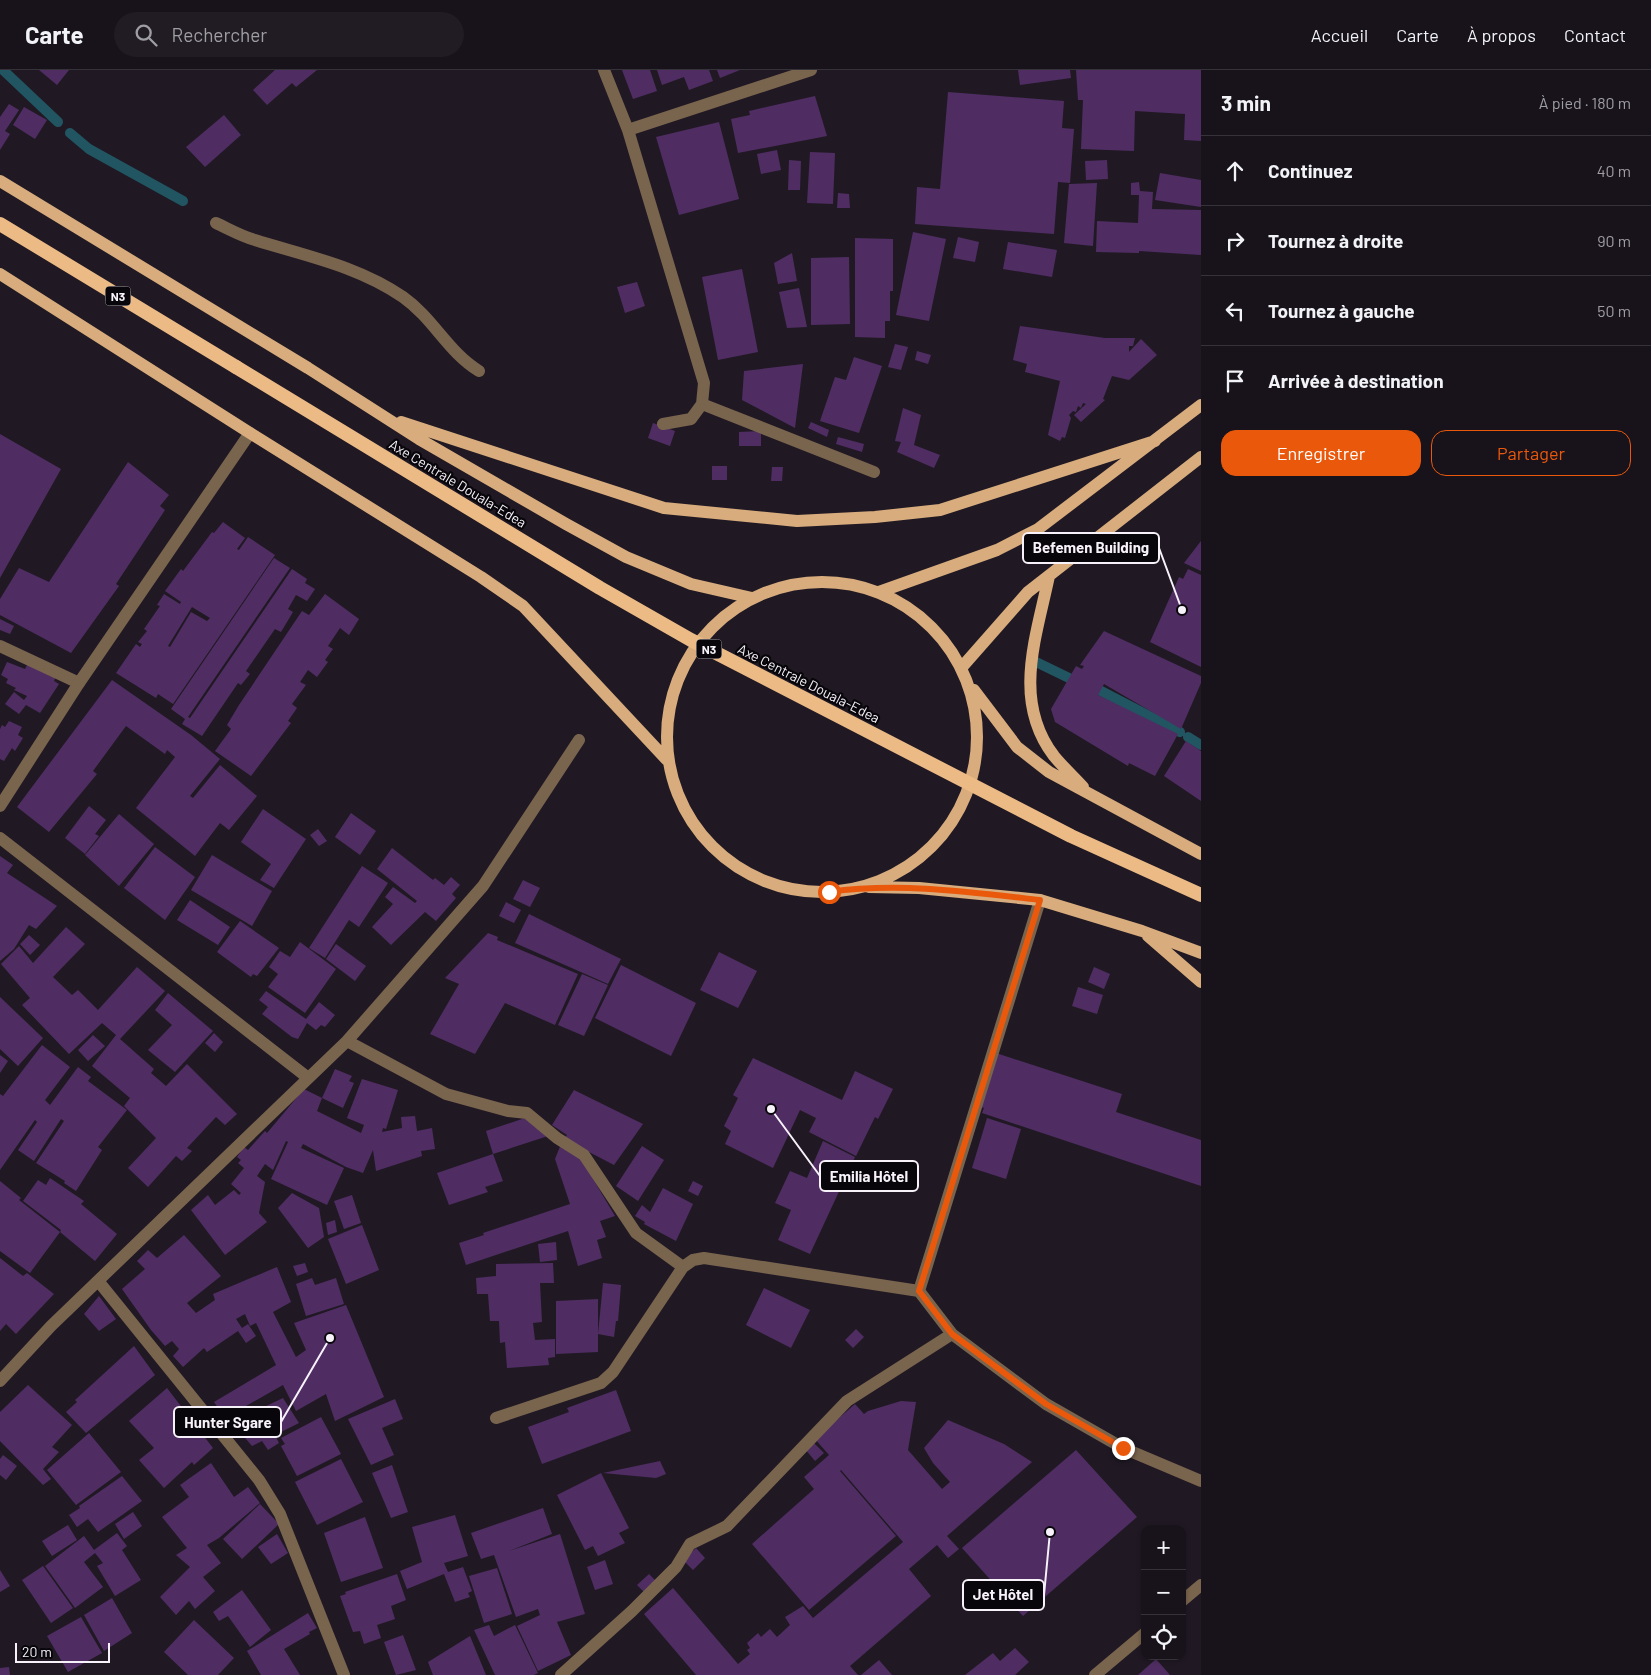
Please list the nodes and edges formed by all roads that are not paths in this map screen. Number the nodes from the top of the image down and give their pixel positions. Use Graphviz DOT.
graph roads {
  1 [pos="604,70"];
  2 [pos="811,70"];
  3 [pos="628,130"];
  4 [pos="0,181"];
  5 [pos="216,223"];
  6 [pos="0,224"];
  7 [pos="0,274"];
  8 [pos="479,371"];
  9 [pos="702,404"];
  10 [pos="1201,405"];
  11 [pos="382,416"];
  12 [pos="663,424"];
  13 [pos="250,433"];
  14 [pos="1155,441"];
  15 [pos="1201,457"];
  16 [pos="874,472"];
  17 [pos="1049,576"];
  18 [pos="879,592"];
  19 [pos="752,598"];
  20 [pos="0,646"];
  21 [pos="962,667"];
  22 [pos="968,682"];
  23 [pos="79,683"];
  24 [pos="579,740"];
  25 [pos="668,760"];
  26 [pos="1092,796"];
  27 [pos="0,806"];
  28 [pos="0,838"];
  29 [pos="1201,854"];
  30 [pos="862,887"];
  31 [pos="1201,895"];
  32 [pos="1040,900"];
  33 [pos="1142,931"];
  34 [pos="1201,953"];
  35 [pos="1201,982"];
  36 [pos="347,1040"];
  37 [pos="307,1077"];
  38 [pos="683,1267"];
  39 [pos="99,1282"];
  40 [pos="919,1291"];
  41 [pos="952,1334"];
  42 [pos="0,1381"];
  43 [pos="496,1418"];
  44 [pos="1201,1481"];
  45 [pos="1201,1585"];
  46 [pos="1186,1598"];
  47 [pos="1141,1636"];
  48 [pos="344,1675"];
  49 [pos="561,1675"];
  50 [pos="1095,1675"];
  1 -- 3 [label="street"];
  2 -- 3 [label="street"];
  3 -- 9 [label="street"];
  4 -- 11 [label="main road"];
  5 -- 8 [label="street"];
  6 -- 31 [label="highway, Axe Centrale Douala-Edea / N3, bridge"];
  7 -- 13 [label="main road"];
  9 -- 12 [label="street"];
  9 -- 16 [label="street"];
  10 -- 14 [label="main road"];
  11 -- 14 [label="main road"];
  11 -- 19 [label="main road"];
  13 -- 23 [label="street"];
  13 -- 25 [label="main road"];
  14 -- 18 [label="main road"];
  15 -- 17 [label="main road"];
  17 -- 21 [label="main road"];
  17 -- 26 [label="main road"];
  18 -- 19 [label="main road"];
  18 -- 21 [label="main road"];
  19 -- 25 [label="main road"];
  20 -- 23 [label="street"];
  21 -- 22 [label="main road"];
  22 -- 26 [label="main road"];
  22 -- 30 [label="main road"];
  23 -- 27 [label="street"];
  24 -- 36 [label="street"];
  25 -- 30 [label="main road"];
  26 -- 29 [label="main road"];
  28 -- 37 [label="street"];
  30 -- 32 [label="main road"];
  32 -- 33 [label="main road"];
  32 -- 40 [label="street"];
  33 -- 34 [label="main road"];
  33 -- 35 [label="main road"];
  36 -- 37 [label="street"];
  36 -- 38 [label="street"];
  37 -- 39 [label="street"];
  38 -- 40 [label="street"];
  38 -- 43 [label="street"];
  39 -- 42 [label="street"];
  39 -- 48 [label="street"];
  40 -- 41 [label="street"];
  41 -- 44 [label="street"];
  41 -- 49 [label="street"];
  45 -- 46 [label="street"];
  47 -- 50 [label="street"];
}
